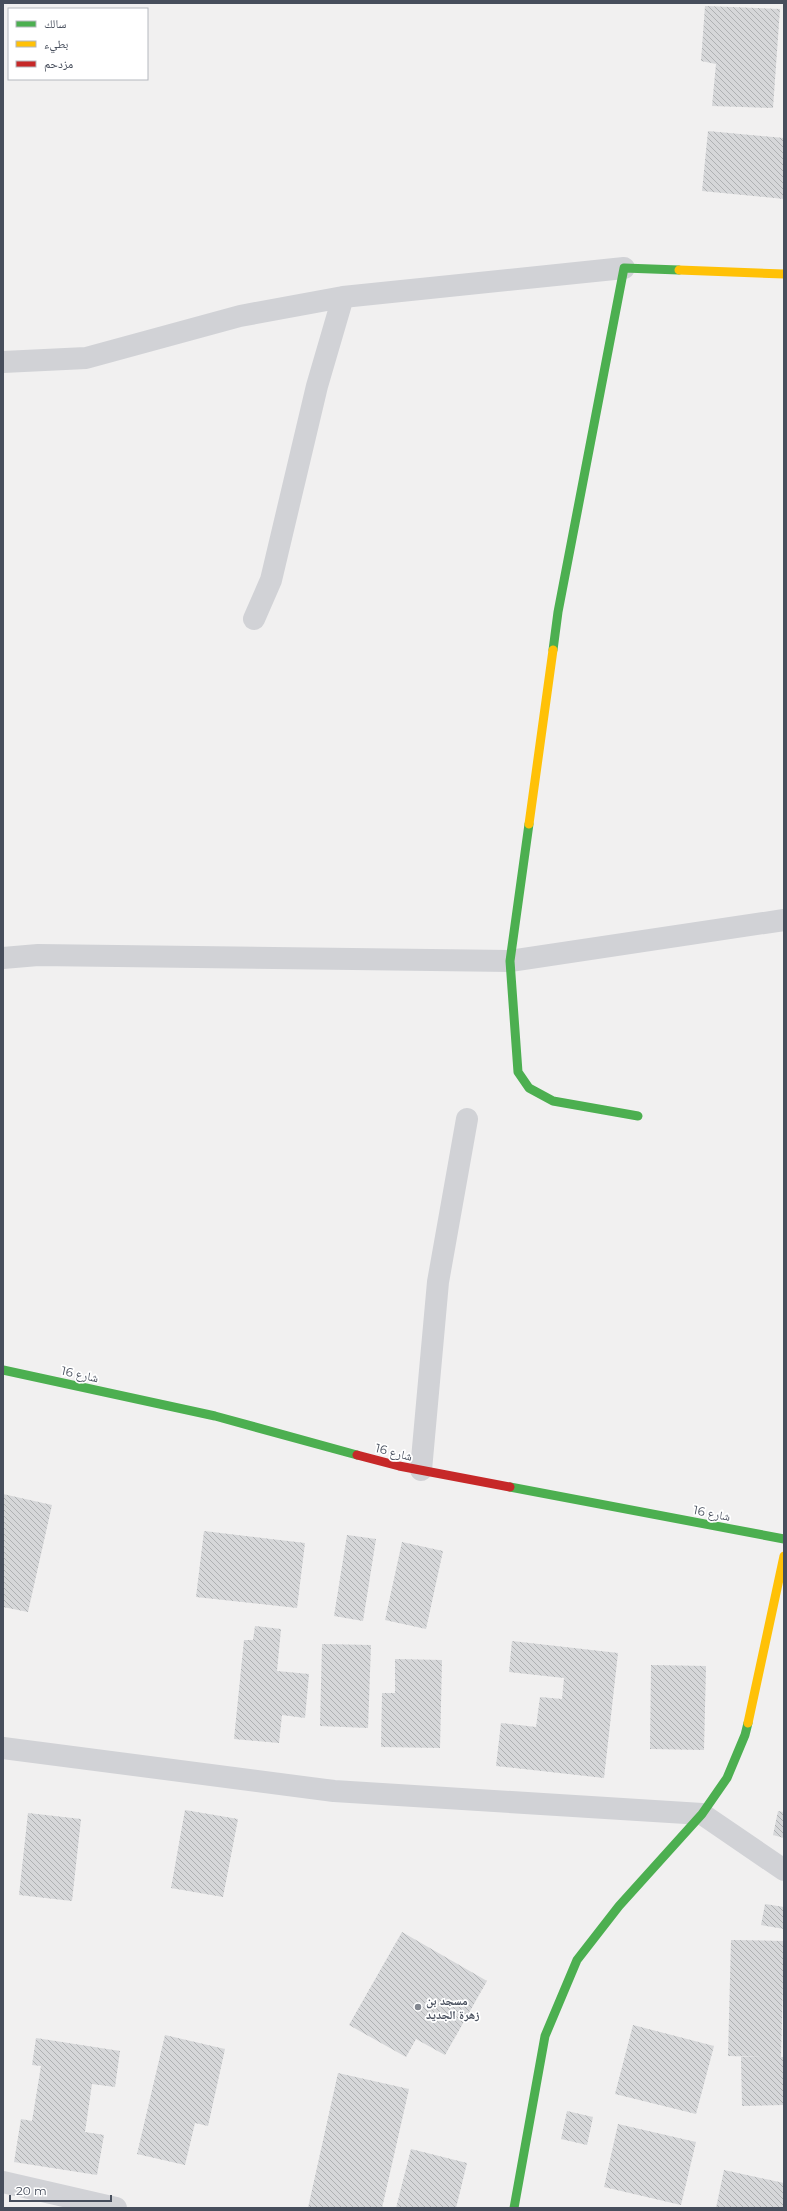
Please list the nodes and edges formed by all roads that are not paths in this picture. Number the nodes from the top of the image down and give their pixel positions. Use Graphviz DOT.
graph roads {
  1 [pos="624,268"];
  2 [pos="784,274"];
  3 [pos="343,297"];
  4 [pos="3,362"];
  5 [pos="254,619"];
  6 [pos="784,920"];
  7 [pos="3,958"];
  8 [pos="510,961"];
  9 [pos="638,1116"];
  10 [pos="467,1120"];
  11 [pos="3,1370"];
  12 [pos="421,1470"];
  13 [pos="784,1539"];
  14 [pos="784,1556"];
  15 [pos="3,1748"];
  16 [pos="702,1814"];
  17 [pos="784,1870"];
  18 [pos="3,2182"];
  19 [pos="116,2208"];
  20 [pos="514,2208"];
  1 -- 2 [label="street"];
  1 -- 3 [label="street"];
  1 -- 8 [label="street"];
  3 -- 4 [label="street"];
  3 -- 5 [label="street"];
  6 -- 8 [label="street"];
  7 -- 8 [label="street"];
  8 -- 9 [label="street"];
  10 -- 12 [label="street"];
  11 -- 12 [label="street, شارع 16"];
  12 -- 13 [label="street, شارع 16"];
  14 -- 16 [label="street"];
  15 -- 16 [label="street"];
  16 -- 17 [label="street"];
  16 -- 20 [label="street"];
  18 -- 19 [label="street"];
}
